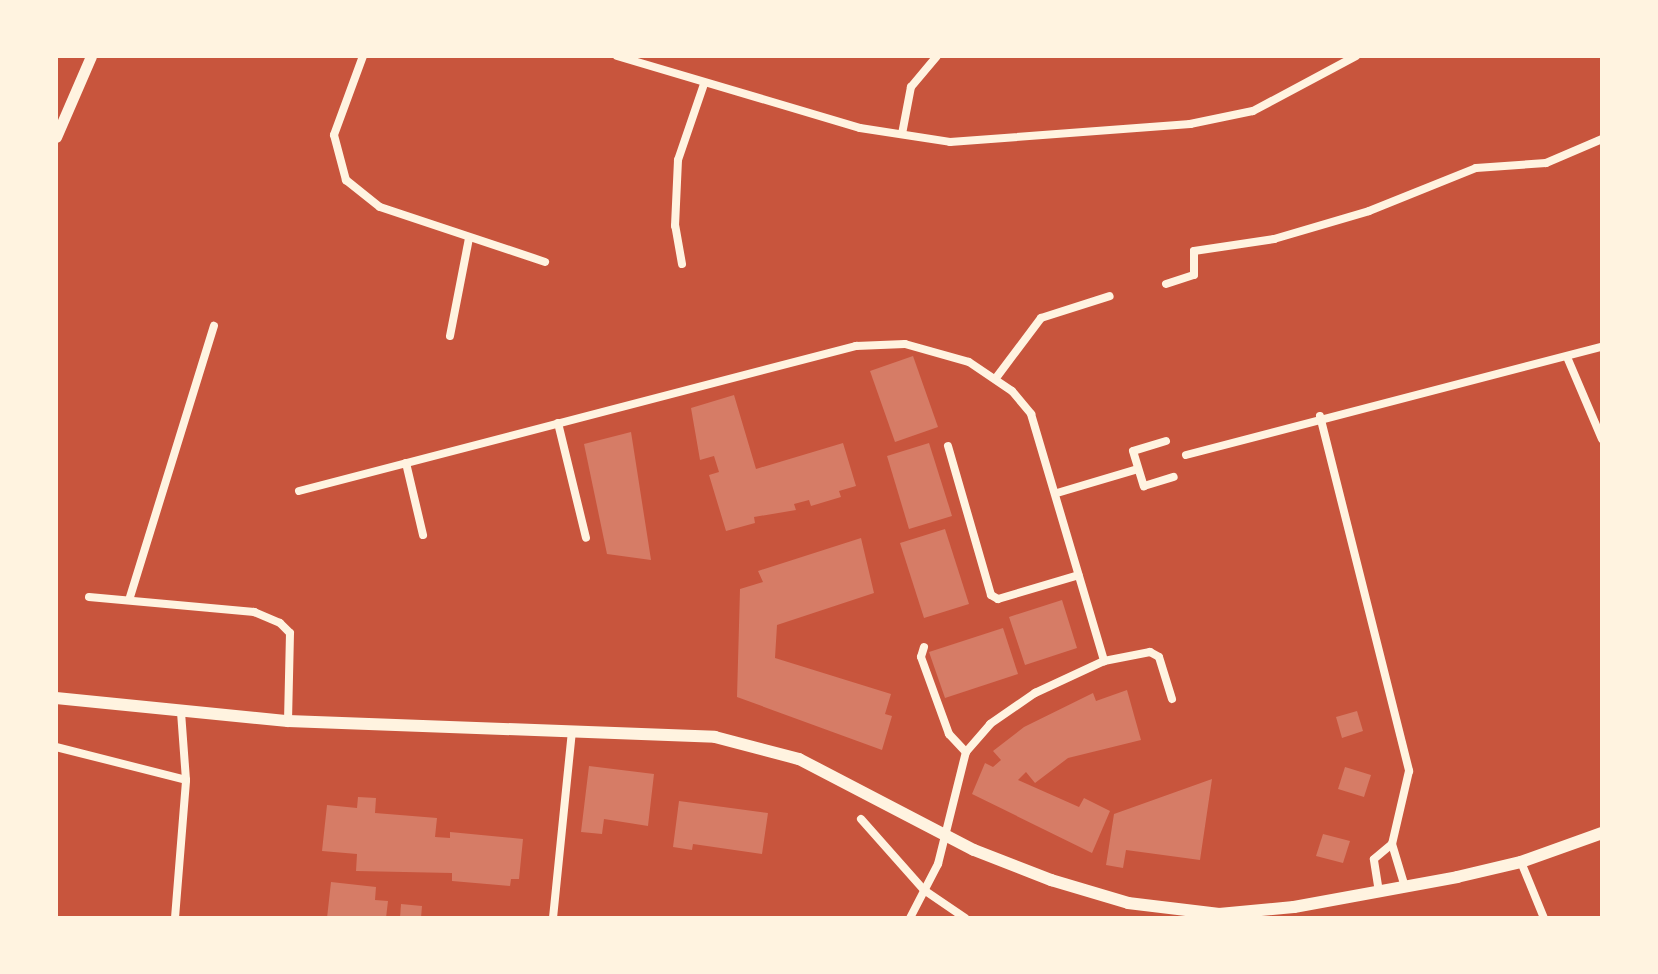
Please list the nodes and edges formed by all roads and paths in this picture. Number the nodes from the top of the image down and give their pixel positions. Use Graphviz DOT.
graph roads {
  1 [pos="91,56"];
  2 [pos="363,56"];
  3 [pos="617,56"];
  4 [pos="937,56"];
  5 [pos="1356,56"];
  6 [pos="628,58"];
  7 [pos="704,84"];
  8 [pos="902,134"];
  9 [pos="56,137"];
  10 [pos="1602,139"];
  11 [pos="469,238"];
  12 [pos="545,262"];
  13 [pos="682,264"];
  14 [pos="1166,284"];
  15 [pos="1110,296"];
  16 [pos="214,326"];
  17 [pos="450,336"];
  18 [pos="1602,347"];
  19 [pos="1567,357"];
  20 [pos="996,378"];
  21 [pos="1320,416"];
  22 [pos="558,423"];
  23 [pos="1602,439"];
  24 [pos="1166,441"];
  25 [pos="948,446"];
  26 [pos="1186,455"];
  27 [pos="406,463"];
  28 [pos="1138,469"];
  29 [pos="1174,477"];
  30 [pos="299,491"];
  31 [pos="1057,493"];
  32 [pos="423,535"];
  33 [pos="586,538"];
  34 [pos="1079,575"];
  35 [pos="89,597"];
  36 [pos="130,597"];
  37 [pos="924,647"];
  38 [pos="1104,661"];
  39 [pos="56,698"];
  40 [pos="1172,699"];
  41 [pos="181,712"];
  42 [pos="288,721"];
  43 [pos="572,730"];
  44 [pos="56,747"];
  45 [pos="966,752"];
  46 [pos="186,780"];
  47 [pos="861,819"];
  48 [pos="942,833"];
  49 [pos="1602,833"];
  50 [pos="1392,844"];
  51 [pos="1521,862"];
  52 [pos="1405,887"];
  53 [pos="924,890"];
  54 [pos="1379,892"];
  55 [pos="175,918"];
  56 [pos="553,918"];
  57 [pos="910,918"];
  58 [pos="965,918"];
  59 [pos="1544,918"];
  1 -- 9 [label="street"];
  2 -- 11 [label="street"];
  3 -- 6 [label="street"];
  4 -- 8 [label="street"];
  5 -- 8 [label="street"];
  6 -- 7 [label="street"];
  7 -- 8 [label="street"];
  7 -- 13 [label="street"];
  10 -- 14 [label="street"];
  11 -- 12 [label="street"];
  11 -- 17 [label="street"];
  15 -- 20 [label="street"];
  16 -- 36 [label="street"];
  18 -- 19 [label="street"];
  19 -- 21 [label="street"];
  19 -- 23 [label="street"];
  20 -- 22 [label="street"];
  20 -- 31 [label="street"];
  21 -- 26 [label="street"];
  21 -- 50 [label="street"];
  22 -- 27 [label="street"];
  22 -- 33 [label="street"];
  24 -- 28 [label="street"];
  25 -- 34 [label="street"];
  27 -- 30 [label="street"];
  27 -- 32 [label="street"];
  28 -- 29 [label="street"];
  28 -- 31 [label="street"];
  31 -- 34 [label="street"];
  34 -- 38 [label="street"];
  35 -- 36 [label="street"];
  36 -- 42 [label="street"];
  37 -- 45 [label="street"];
  38 -- 40 [label="street"];
  38 -- 45 [label="street"];
  39 -- 41 [label="main road"];
  41 -- 42 [label="main road"];
  41 -- 46 [label="street"];
  42 -- 43 [label="main road"];
  43 -- 48 [label="main road"];
  43 -- 56 [label="street"];
  44 -- 46 [label="street"];
  45 -- 48 [label="street"];
  46 -- 55 [label="street"];
  47 -- 53 [label="street"];
  48 -- 53 [label="street"];
  48 -- 54 [label="main road"];
  49 -- 51 [label="main road"];
  50 -- 52 [label="street"];
  50 -- 54 [label="street"];
  51 -- 52 [label="main road"];
  51 -- 59 [label="street"];
  52 -- 54 [label="main road"];
  53 -- 57 [label="street"];
  53 -- 58 [label="street"];
}
